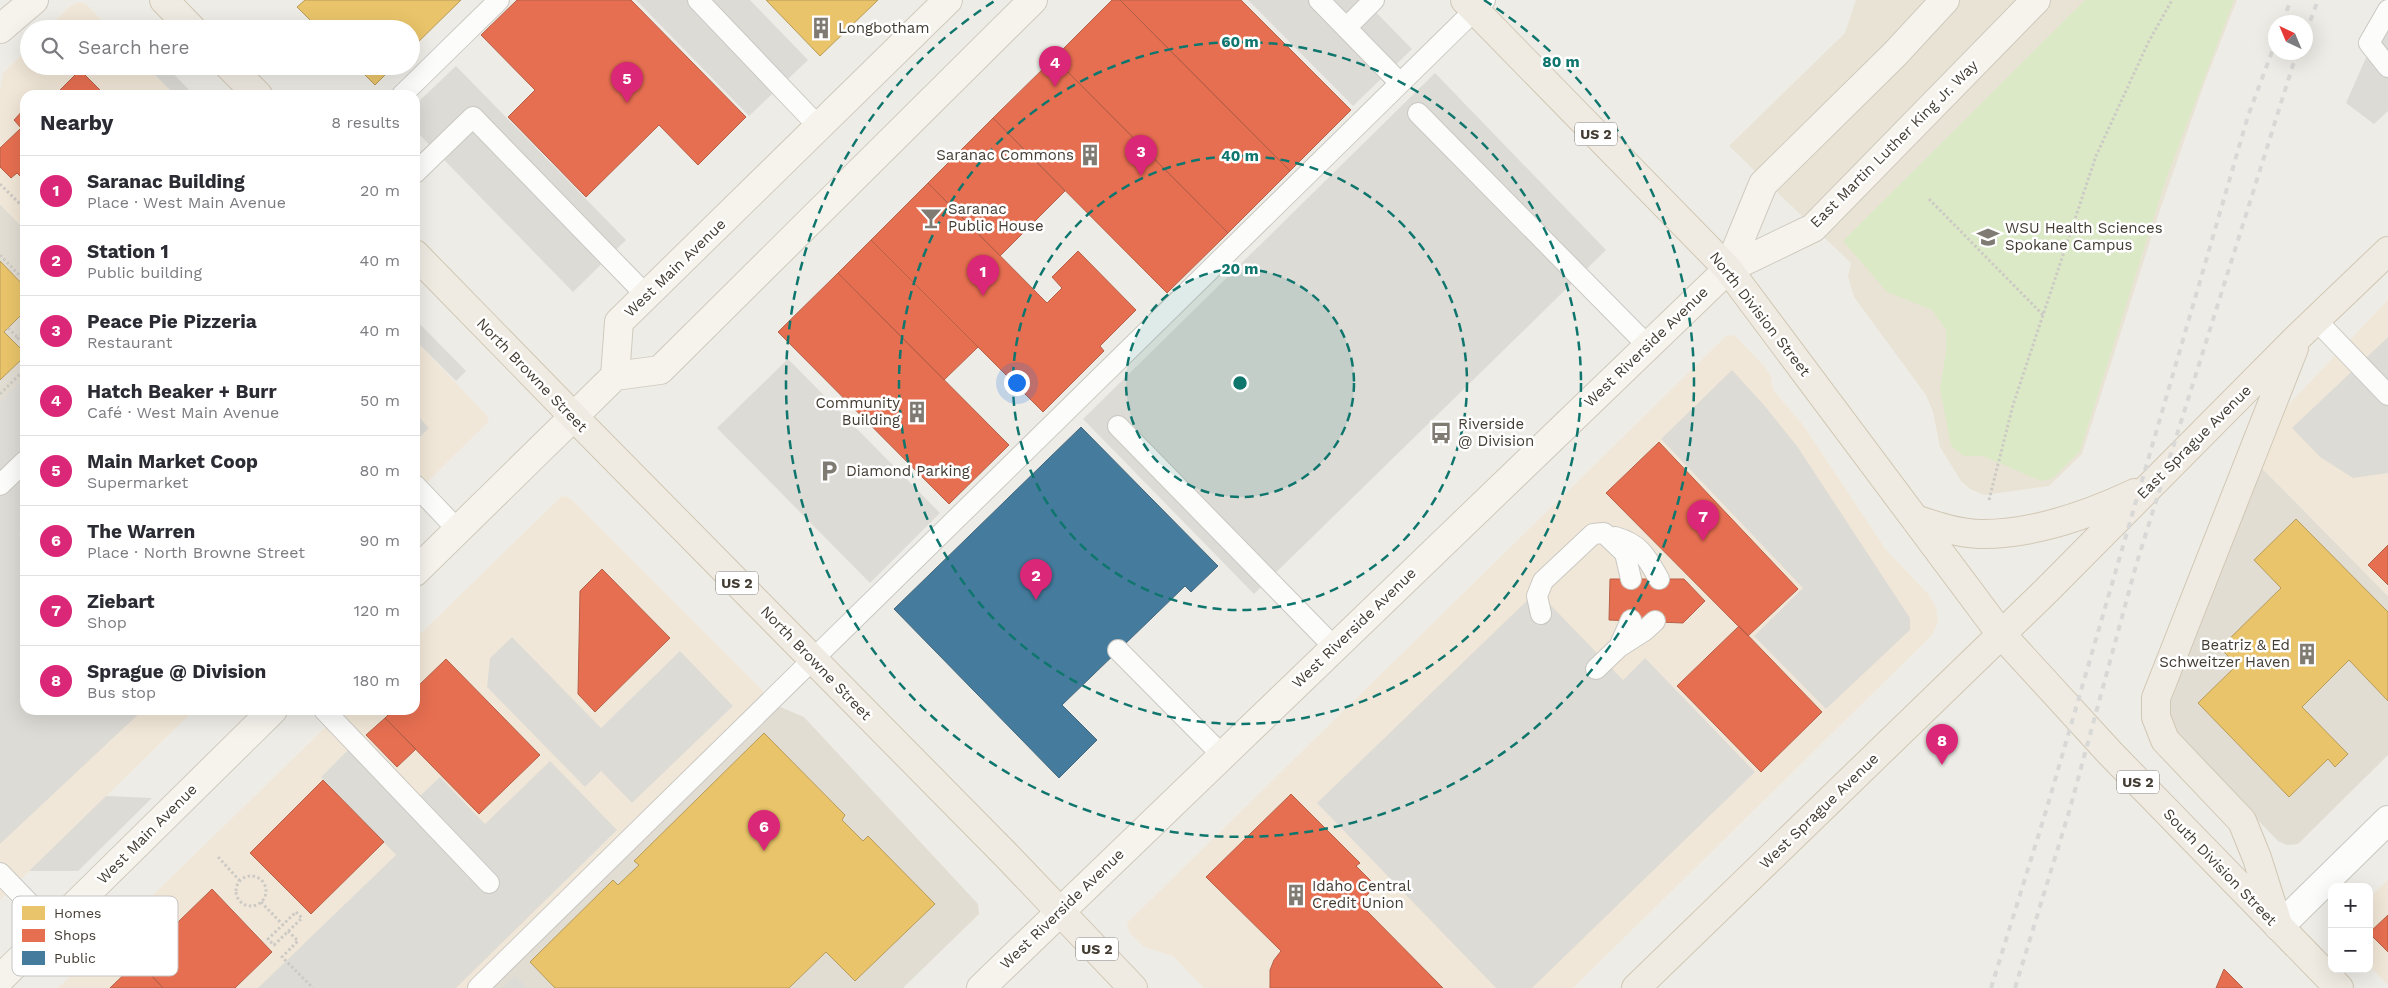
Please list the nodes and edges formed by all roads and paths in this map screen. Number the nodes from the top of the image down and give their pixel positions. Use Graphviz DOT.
graph roads {
  1 [pos="34,0"];
  2 [pos="164,0"];
  3 [pos="499,0"];
  4 [pos="698,0"];
  5 [pos="948,0"];
  6 [pos="1033,0"];
  7 [pos="1319,0"];
  8 [pos="1374,0"];
  9 [pos="1945,0"];
  10 [pos="2036,0"];
  11 [pos="2172,0"];
  12 [pos="1475,3"];
  13 [pos="2388,10"];
  14 [pos="183,20"];
  15 [pos="1346,28"];
  16 [pos="0,29"];
  17 [pos="2388,67"];
  18 [pos="238,75"];
  19 [pos="1400,83"];
  20 [pos="253,90"];
  21 [pos="407,90"];
  22 [pos="1418,113"];
  23 [pos="820,126"];
  24 [pos="420,168"];
  25 [pos="0,184"];
  26 [pos="1928,200"];
  27 [pos="20,204"];
  28 [pos="2388,251"];
  29 [pos="0,255"];
  30 [pos="420,259"];
  31 [pos="1728,269"];
  32 [pos="20,276"];
  33 [pos="646,296"];
  34 [pos="2042,315"];
  35 [pos="8,328"];
  36 [pos="2307,329"];
  37 [pos="20,336"];
  38 [pos="18,338"];
  39 [pos="20,340"];
  40 [pos="1648,346"];
  41 [pos="20,374"];
  42 [pos="615,376"];
  43 [pos="0,394"];
  44 [pos="2388,395"];
  45 [pos="574,417"];
  46 [pos="1118,426"];
  47 [pos="20,466"];
  48 [pos="0,485"];
  49 [pos="2149,487"];
  50 [pos="420,490"];
  51 [pos="1988,504"];
  52 [pos="1915,519"];
  53 [pos="458,530"];
  54 [pos="1604,533"];
  55 [pos="420,567"];
  56 [pos="1630,579"];
  57 [pos="1659,579"];
  58 [pos="1541,614"];
  59 [pos="1631,620"];
  60 [pos="1655,621"];
  61 [pos="2001,634"];
  62 [pos="1334,647"];
  63 [pos="1619,647"];
  64 [pos="1118,650"];
  65 [pos="812,659"];
  66 [pos="1596,669"];
  67 [pos="267,715"];
  68 [pos="329,715"];
  69 [pos="1222,755"];
  70 [pos="2388,820"];
  71 [pos="218,858"];
  72 [pos="0,873"];
  73 [pos="240,881"];
  74 [pos="489,883"];
  75 [pos="22,896"];
  76 [pos="85,896"];
  77 [pos="261,902"];
  78 [pos="1060,910"];
  79 [pos="283,925"];
  80 [pos="2279,927"];
  81 [pos="288,931"];
  82 [pos="12,967"];
  83 [pos="0,979"];
  84 [pos="313,988"];
  85 [pos="478,988"];
  86 [pos="981,988"];
  87 [pos="1134,988"];
  88 [pos="1636,988"];
  89 [pos="2339,988"];
  1 -- 16 [label="street"];
  2 -- 14 [label="main road"];
  3 -- 21 [label="lane"];
  4 -- 23 [label="lane"];
  5 -- 23 [label="street, West Main Avenue"];
  6 -- 42 [label="street"];
  7 -- 15 [label="lane"];
  8 -- 15 [label="lane"];
  9 -- 31 [label="street"];
  10 -- 31 [label="street, East Martin Luther King Jr. Way"];
  11 -- 34 [label="path"];
  12 -- 19 [label="lane"];
  12 -- 31 [label="main road, North Division Street / US 2"];
  13 -- 17 [label="lane"];
  15 -- 19 [label="lane"];
  18 -- 20 [label="main road"];
  19 -- 65 [label="lane"];
  22 -- 40 [label="lane"];
  23 -- 33 [label="street, West Main Avenue"];
  24 -- 33 [label="lane"];
  25 -- 27 [label="path"];
  26 -- 34 [label="path"];
  28 -- 36 [label="main road, East Sprague Avenue"];
  29 -- 32 [label="path"];
  30 -- 45 [label="main road, North Browne Street / US 2"];
  31 -- 40 [label="street, West Riverside Avenue"];
  31 -- 52 [label="main road, North Division Street / US 2"];
  33 -- 42 [label="street, West Main Avenue"];
  34 -- 51 [label="path"];
  35 -- 38 [label="path"];
  36 -- 44 [label="lane"];
  36 -- 49 [label="main road, East Sprague Avenue"];
  36 -- 80 [label="main road"];
  37 -- 38 [label="path"];
  38 -- 39 [label="path"];
  40 -- 62 [label="street, West Riverside Avenue"];
  41 -- 43 [label="path"];
  42 -- 45 [label="street"];
  45 -- 53 [label="street"];
  45 -- 65 [label="main road, North Browne Street / US 2"];
  46 -- 62 [label="lane"];
  47 -- 48 [label="lane"];
  49 -- 52 [label="main road"];
  49 -- 61 [label="main road, East Sprague Avenue"];
  50 -- 53 [label="lane"];
  52 -- 61 [label="main road, North Division Street / US 2"];
  53 -- 55 [label="street"];
  54 -- 56 [label="lane"];
  54 -- 57 [label="lane"];
  54 -- 58 [label="lane"];
  59 -- 63 [label="lane"];
  60 -- 63 [label="lane"];
  61 -- 80 [label="main road, South Division Street / US 2"];
  61 -- 88 [label="main road, West Sprague Avenue"];
  62 -- 69 [label="street, West Riverside Avenue"];
  63 -- 66 [label="lane"];
  64 -- 69 [label="lane"];
  65 -- 78 [label="main road, North Browne Street / US 2"];
  65 -- 85 [label="lane"];
  67 -- 76 [label="street, West Main Avenue"];
  68 -- 74 [label="lane"];
  69 -- 78 [label="street, West Riverside Avenue"];
  70 -- 80 [label="street"];
  71 -- 73 [label="path"];
  72 -- 75 [label="lane"];
  73 -- 77 [label="path"];
  73 -- 77 [label="path"];
  77 -- 79 [label="path"];
  78 -- 86 [label="street, West Riverside Avenue"];
  78 -- 87 [label="main road, North Browne Street / US 2"];
  79 -- 81 [label="path"];
  79 -- 81 [label="path"];
  80 -- 89 [label="main road, South Division Street / US 2"];
  81 -- 84 [label="path"];
  82 -- 83 [label="street, West Main Avenue"];
}
